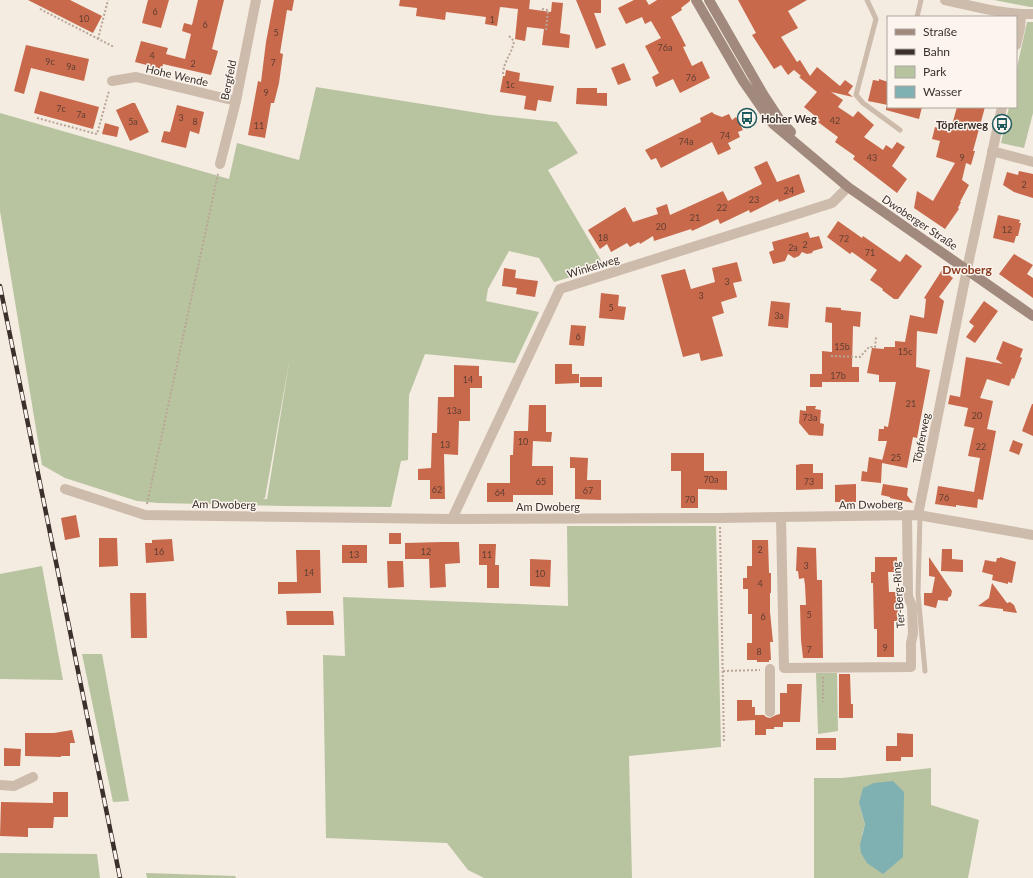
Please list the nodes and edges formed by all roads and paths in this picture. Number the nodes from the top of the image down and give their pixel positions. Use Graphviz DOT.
graph roads {
  1 [pos="108,0"];
  2 [pos="256,0"];
  3 [pos="696,0"];
  4 [pos="709,0"];
  5 [pos="867,0"];
  6 [pos="921,0"];
  7 [pos="945,0"];
  8 [pos="40,9"];
  9 [pos="542,9"];
  10 [pos="1021,14"];
  11 [pos="1033,14"];
  12 [pos="917,16"];
  13 [pos="546,30"];
  14 [pos="508,36"];
  15 [pos="98,39"];
  16 [pos="1017,40"];
  17 [pos="114,47"];
  18 [pos="502,74"];
  19 [pos="112,81"];
  20 [pos="236,101"];
  21 [pos="1002,108"];
  22 [pos="37,118"];
  23 [pos="900,130"];
  24 [pos="992,152"];
  25 [pos="814,160"];
  26 [pos="1033,162"];
  27 [pos="220,164"];
  28 [pos="848,187"];
  29 [pos="968,269"];
  30 [pos="1033,316"];
  31 [pos="876,337"];
  32 [pos="831,356"];
  33 [pos="65,489"];
  34 [pos="145,515"];
  35 [pos="906,515"];
  36 [pos="919,515"];
  37 [pos="781,517"];
  38 [pos="720,518"];
  39 [pos="452,519"];
  40 [pos="1033,535"];
  41 [pos="784,668"];
  42 [pos="822,668"];
  43 [pos="767,669"];
  44 [pos="723,671"];
  45 [pos="925,671"];
  46 [pos="823,702"];
  47 [pos="770,712"];
  48 [pos="724,743"];
  49 [pos="34,777"];
  50 [pos="0,785"];
  1 -- 15 [label="path"];
  2 -- 20 [label="street, Bergfeld"];
  3 -- 25 [label="street, Dwoberger Straße"];
  4 -- 25 [label="street, Dwoberger Straße"];
  5 -- 23 [label="lane"];
  6 -- 12 [label="lane"];
  7 -- 10 [label="street"];
  8 -- 15 [label="path"];
  9 -- 13 [label="path"];
  10 -- 11 [label="street"];
  10 -- 16 [label="street"];
  14 -- 18 [label="path"];
  15 -- 17 [label="path"];
  19 -- 20 [label="street, Hohe Wende"];
  19 -- 22 [label="path"];
  20 -- 27 [label="street, Bergfeld"];
  21 -- 24 [label="street, Töpferweg"];
  24 -- 26 [label="street"];
  24 -- 29 [label="street, Töpferweg"];
  25 -- 28 [label="street, Dwoberger Straße"];
  27 -- 34 [label="path"];
  28 -- 29 [label="street, Dwoberger Straße"];
  28 -- 39 [label="street, Winkelweg"];
  29 -- 30 [label="street, Dwoberger Straße"];
  29 -- 36 [label="street, Töpferweg"];
  31 -- 32 [label="path"];
  33 -- 34 [label="street, Am Dwoberg"];
  34 -- 39 [label="street, Am Dwoberg"];
  35 -- 36 [label="street, Am Dwoberg"];
  35 -- 37 [label="street, Am Dwoberg"];
  35 -- 42 [label="street, Ter-Berg-Ring"];
  36 -- 40 [label="street, Am Dwoberg"];
  36 -- 45 [label="lane"];
  37 -- 38 [label="street, Am Dwoberg"];
  37 -- 41 [label="street"];
  38 -- 39 [label="street, Am Dwoberg"];
  38 -- 44 [label="path"];
  41 -- 42 [label="street, Ter-Berg-Ring"];
  41 -- 43 [label="street, Ter-Berg-Ring"];
  42 -- 46 [label="path"];
  43 -- 44 [label="path"];
  43 -- 47 [label="street"];
  44 -- 48 [label="path"];
  49 -- 50 [label="street"];
}
